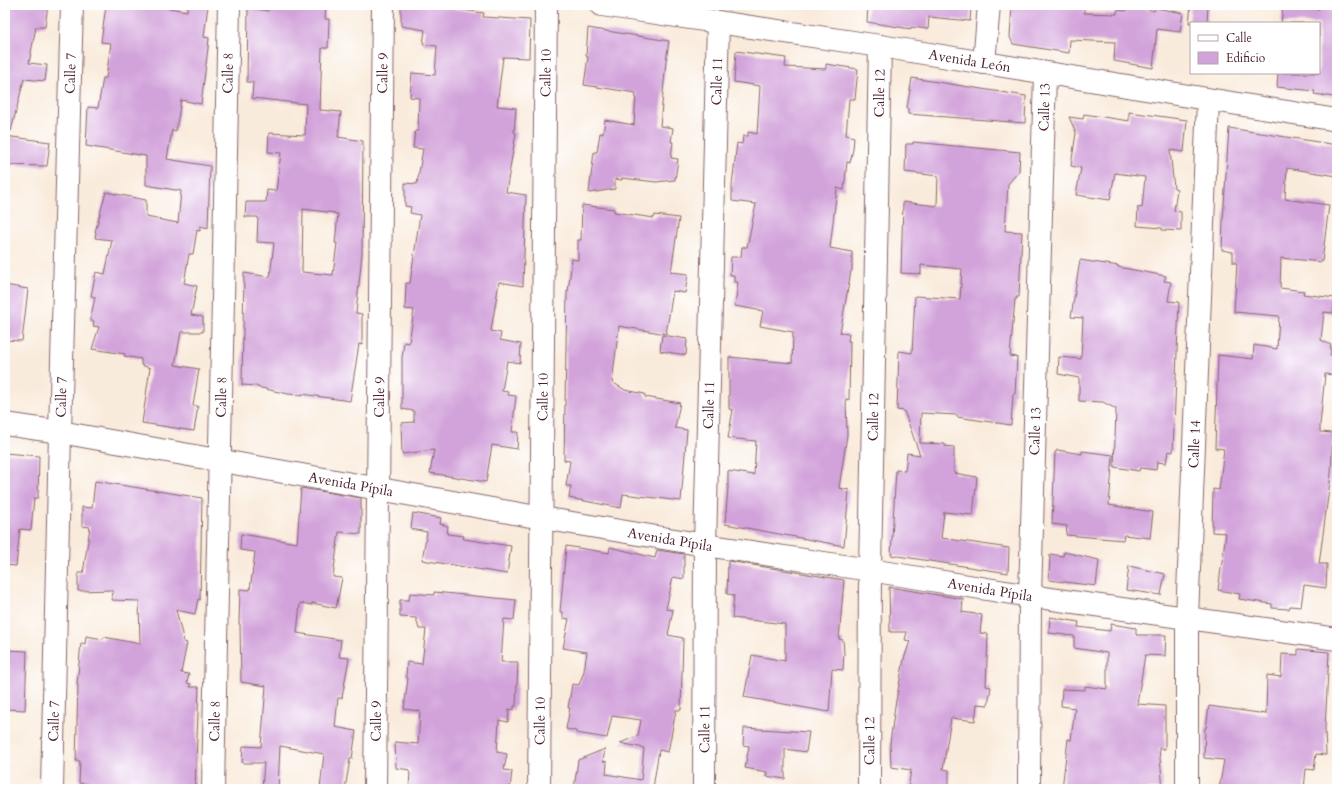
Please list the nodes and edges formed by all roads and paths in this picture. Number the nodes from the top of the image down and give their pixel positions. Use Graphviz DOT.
graph roads {
  1 [pos="72,5"];
  2 [pos="229,5"];
  3 [pos="383,5"];
  4 [pos="546,5"];
  5 [pos="602,5"];
  6 [pos="989,5"];
  7 [pos="718,22"];
  8 [pos="880,46"];
  9 [pos="984,63"];
  10 [pos="1046,74"];
  11 [pos="1208,100"];
  12 [pos="1337,120"];
  13 [pos="5,424"];
  14 [pos="60,432"];
  15 [pos="220,459"];
  16 [pos="378,488"];
  17 [pos="542,518"];
  18 [pos="705,545"];
  19 [pos="870,570"];
  20 [pos="1030,596"];
  21 [pos="1186,618"];
  22 [pos="1337,639"];
  23 [pos="52,789"];
  24 [pos="213,789"];
  25 [pos="375,789"];
  26 [pos="539,789"];
  27 [pos="704,789"];
  28 [pos="869,789"];
  29 [pos="1029,789"];
  30 [pos="1187,789"];
  1 -- 14 [label="street, Calle 7"];
  2 -- 15 [label="street, Calle 8"];
  3 -- 16 [label="street, Calle 9"];
  4 -- 17 [label="street, Calle 10"];
  5 -- 7 [label="street, Avenida León"];
  6 -- 9 [label="street"];
  7 -- 8 [label="street, Avenida León"];
  7 -- 18 [label="street, Calle 11"];
  8 -- 9 [label="street, Avenida León"];
  8 -- 19 [label="street, Calle 12"];
  9 -- 10 [label="street, Avenida León"];
  10 -- 11 [label="street, Avenida León"];
  10 -- 20 [label="street, Calle 13"];
  11 -- 12 [label="street, Avenida León"];
  11 -- 21 [label="street, Calle 14"];
  13 -- 14 [label="street, Avenida Pípila"];
  14 -- 15 [label="street, Avenida Pípila"];
  14 -- 23 [label="street, Calle 7"];
  15 -- 16 [label="street, Avenida Pípila"];
  15 -- 24 [label="street, Calle 8"];
  16 -- 17 [label="street, Avenida Pípila"];
  16 -- 25 [label="street, Calle 9"];
  17 -- 18 [label="street, Avenida Pípila"];
  17 -- 26 [label="street, Calle 10"];
  18 -- 19 [label="street, Avenida Pípila"];
  18 -- 27 [label="street, Calle 11"];
  19 -- 20 [label="street, Avenida Pípila"];
  19 -- 28 [label="street, Calle 12"];
  20 -- 21 [label="street, Avenida Pípila"];
  20 -- 29 [label="street, Calle 13"];
  21 -- 22 [label="street, Avenida Pípila"];
  21 -- 30 [label="street, Calle 14"];
}
